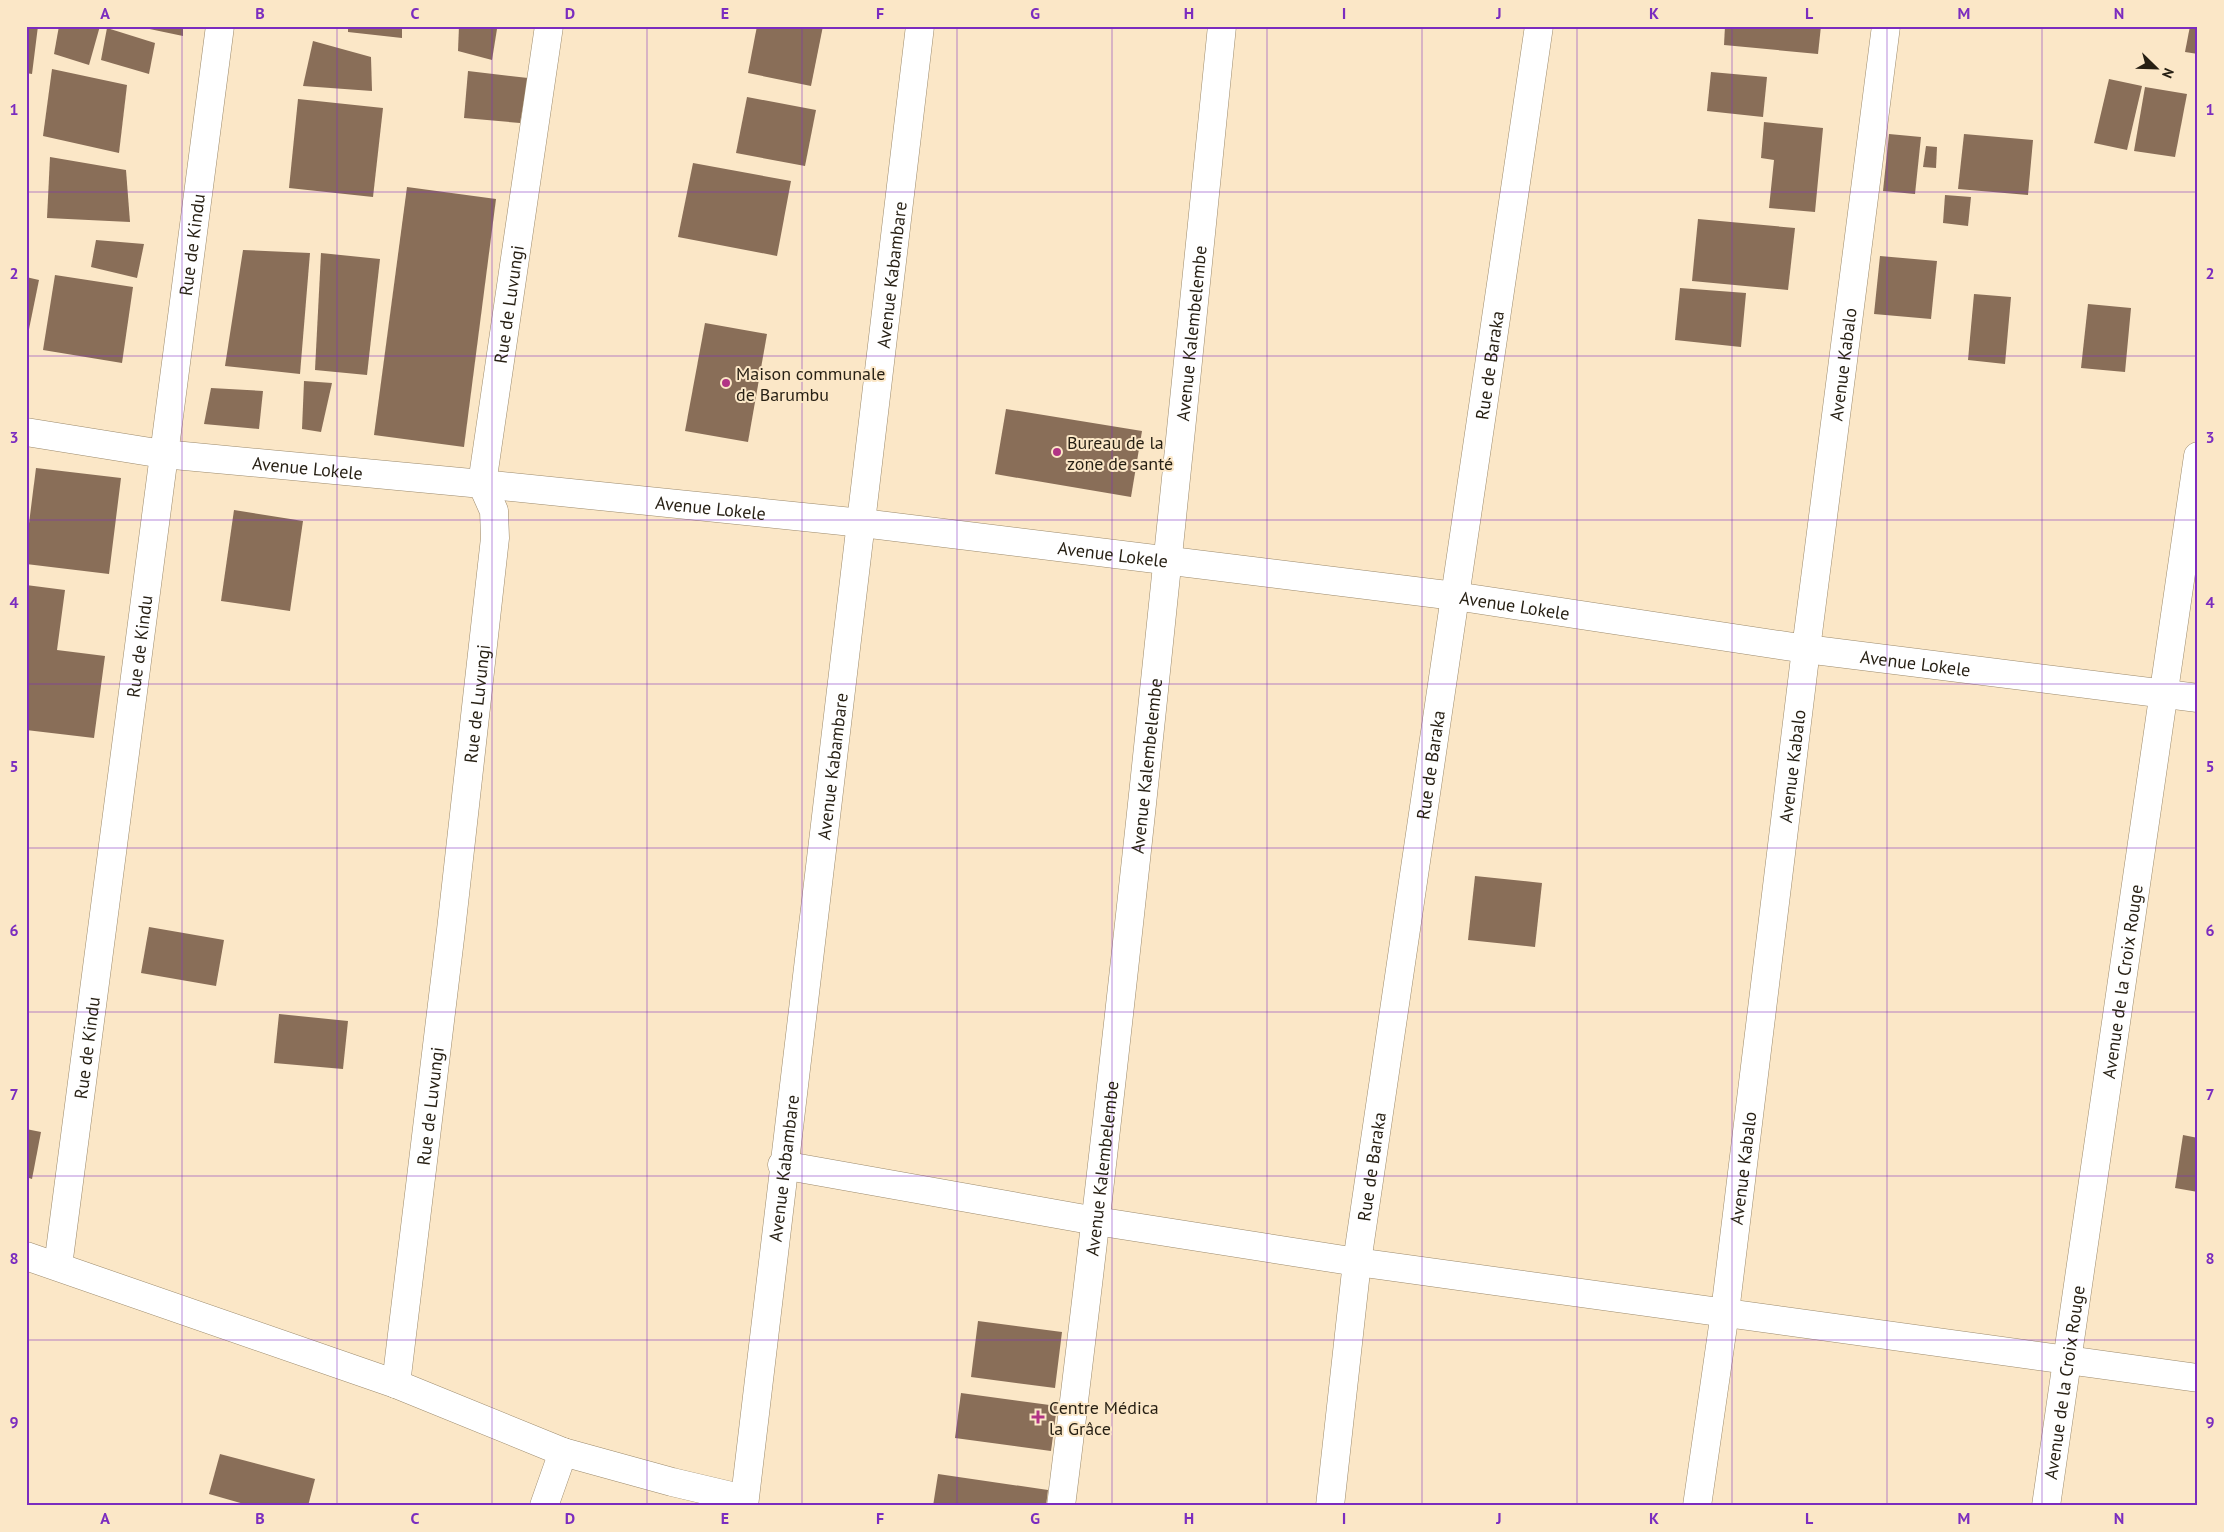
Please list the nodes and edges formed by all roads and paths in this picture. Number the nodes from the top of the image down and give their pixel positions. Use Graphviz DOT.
graph roads {
  1 [pos="220,26"];
  2 [pos="549,26"];
  3 [pos="920,26"];
  4 [pos="1222,26"];
  5 [pos="1539,26"];
  6 [pos="1886,26"];
  7 [pos="26,432"];
  8 [pos="163,454"];
  9 [pos="2198,456"];
  10 [pos="482,484"];
  11 [pos="862,524"];
  12 [pos="1168,562"];
  13 [pos="1455,596"];
  14 [pos="1806,649"];
  15 [pos="2164,694"];
  16 [pos="2198,698"];
  17 [pos="782,1165"];
  18 [pos="1096,1221"];
  19 [pos="26,1256"];
  20 [pos="1357,1262"];
  21 [pos="58,1266"];
  22 [pos="1725,1312"];
  23 [pos="2067,1359"];
  24 [pos="2198,1378"];
  25 [pos="396,1384"];
  26 [pos="563,1452"];
  27 [pos="744,1502"];
  28 [pos="544,1506"];
  29 [pos="1061,1506"];
  30 [pos="1330,1506"];
  31 [pos="1697,1506"];
  32 [pos="2046,1506"];
  1 -- 8 [label="street, Rue de Kindu"];
  2 -- 10 [label="street, Rue de Luvungi"];
  3 -- 11 [label="street, Avenue Kabambare"];
  4 -- 12 [label="street, Avenue Kalembelembe"];
  5 -- 13 [label="street, Rue de Baraka"];
  6 -- 14 [label="street, Avenue Kabalo"];
  7 -- 8 [label="street, Avenue Lokele"];
  8 -- 10 [label="street, Avenue Lokele"];
  8 -- 21 [label="street, Rue de Kindu"];
  9 -- 15 [label="street, Avenue de la Croix Rouge"];
  10 -- 11 [label="street, Avenue Lokele"];
  10 -- 25 [label="street, Rue de Luvungi"];
  11 -- 12 [label="street, Avenue Lokele"];
  11 -- 17 [label="street, Avenue Kabambare"];
  12 -- 13 [label="street, Avenue Lokele"];
  12 -- 18 [label="street, Avenue Kalembelembe"];
  13 -- 14 [label="street, Avenue Lokele"];
  13 -- 20 [label="street, Rue de Baraka"];
  14 -- 15 [label="street, Avenue Lokele"];
  14 -- 22 [label="street, Avenue Kabalo"];
  15 -- 16 [label="street, Avenue Lokele"];
  15 -- 23 [label="street, Avenue de la Croix Rouge"];
  17 -- 18 [label="street"];
  17 -- 27 [label="street, Avenue Kabambare"];
  18 -- 20 [label="street"];
  18 -- 29 [label="street, Avenue Kalembelembe"];
  19 -- 21 [label="street"];
  20 -- 22 [label="street"];
  20 -- 30 [label="street, Rue de Baraka"];
  21 -- 25 [label="street"];
  22 -- 23 [label="street"];
  22 -- 31 [label="street, Avenue Kabalo"];
  23 -- 24 [label="street"];
  23 -- 32 [label="street, Avenue de la Croix Rouge"];
  25 -- 26 [label="street"];
  26 -- 27 [label="street"];
  26 -- 28 [label="street"];
}
